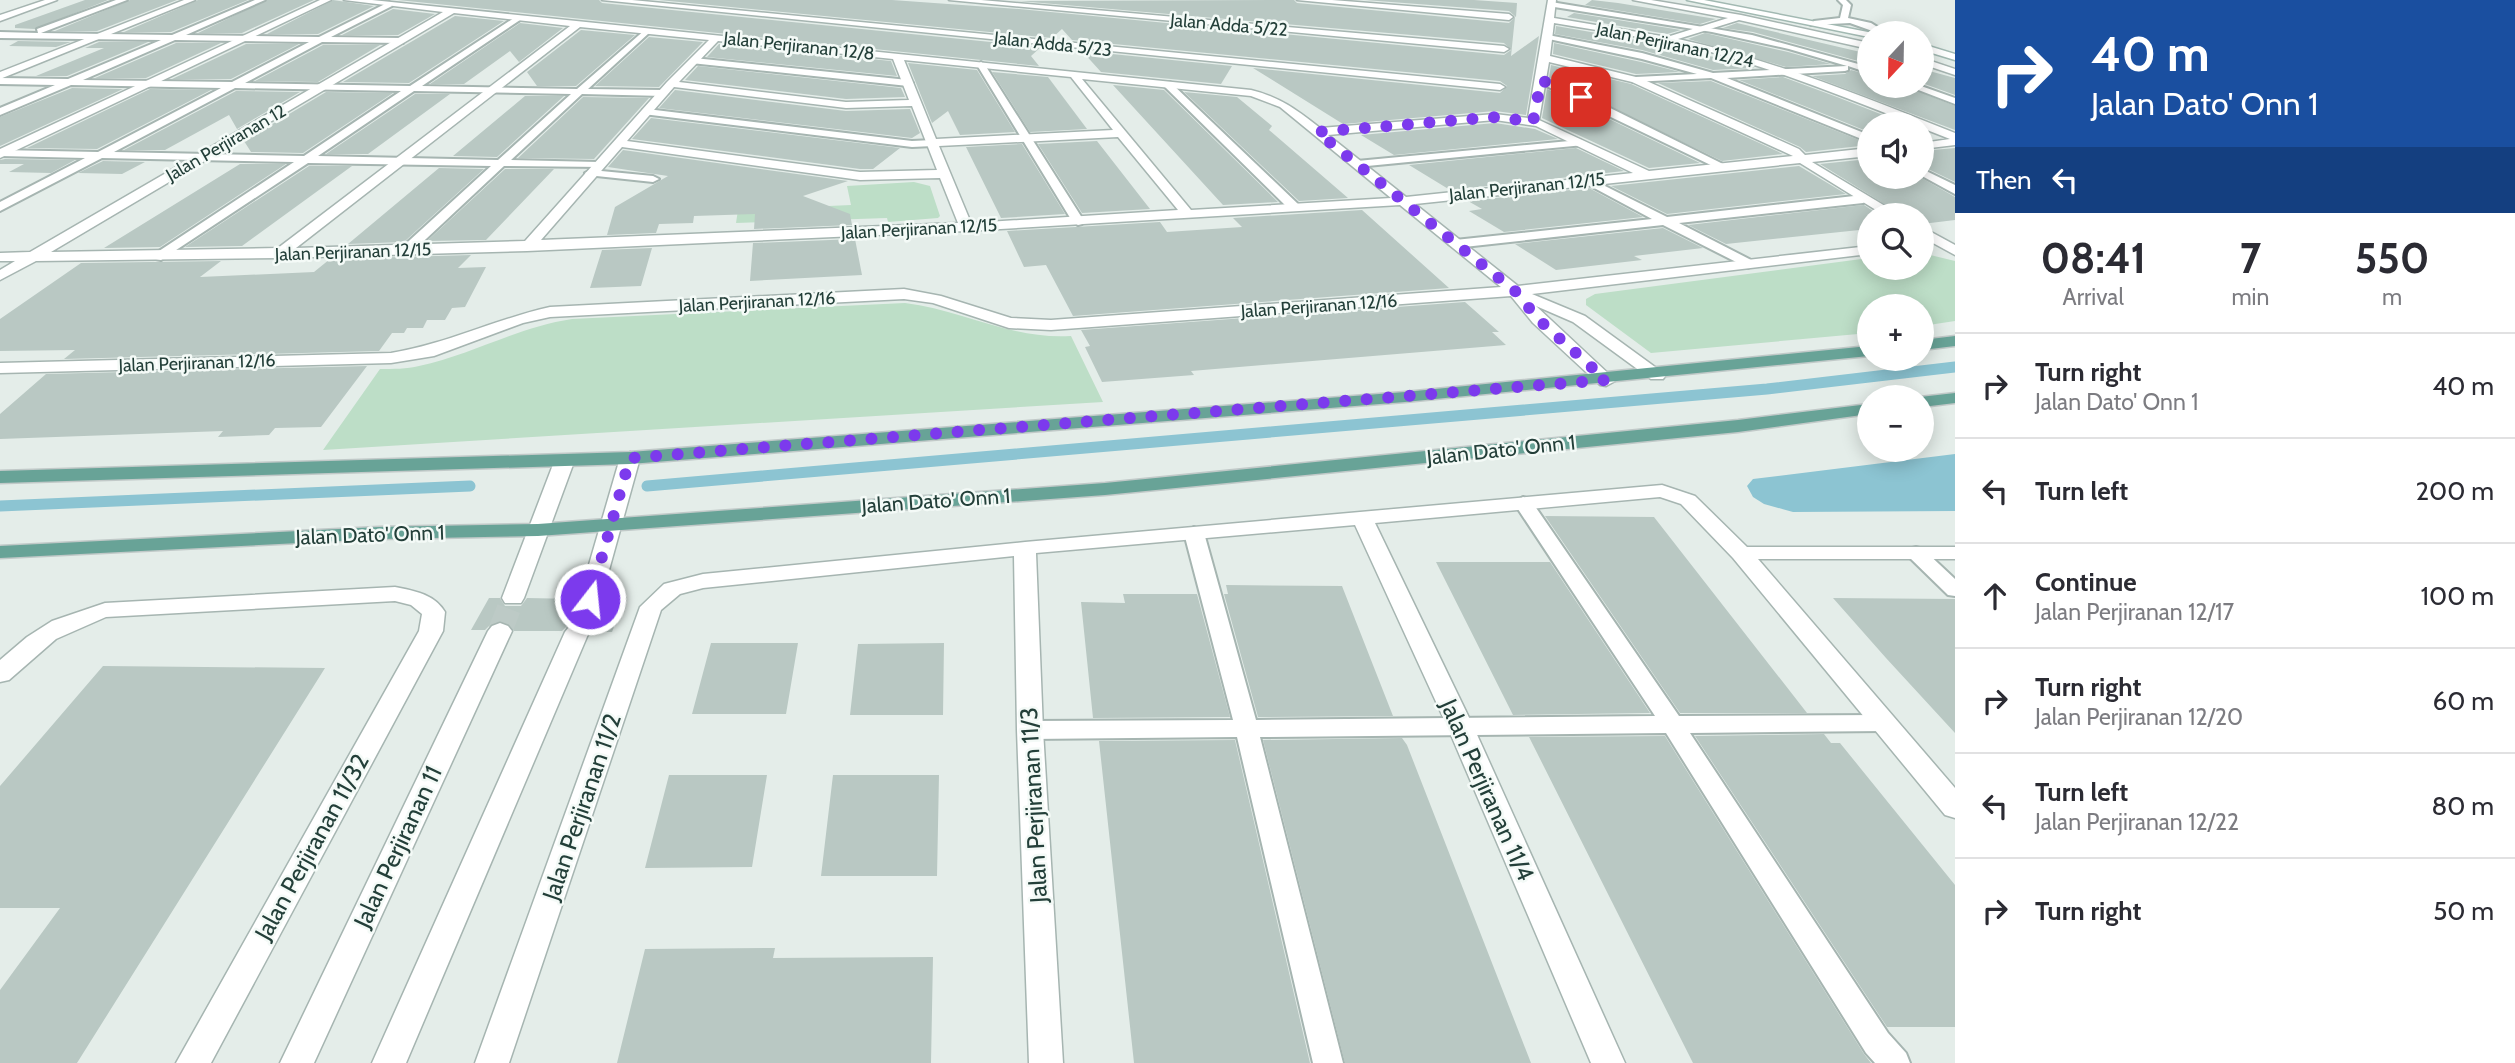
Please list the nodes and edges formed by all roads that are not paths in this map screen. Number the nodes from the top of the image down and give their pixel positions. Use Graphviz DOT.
graph roads {
  1 [pos="53,0"];
  2 [pos="123,0"];
  3 [pos="191,0"];
  4 [pos="261,0"];
  5 [pos="327,0"];
  6 [pos="348,0"];
  7 [pos="606,0"];
  8 [pos="953,0"];
  9 [pos="1076,0"];
  10 [pos="1301,0"];
  11 [pos="1637,0"];
  12 [pos="1690,0"];
  13 [pos="1842,0"];
  14 [pos="1551,2"];
  15 [pos="389,4"];
  16 [pos="1063,10"];
  17 [pos="452,11"];
  18 [pos="1052,17"];
  19 [pos="1509,17"];
  20 [pos="0,18"];
  21 [pos="517,18"];
  22 [pos="1741,18"];
  23 [pos="1549,20"];
  24 [pos="1843,21"];
  25 [pos="1814,23"];
  26 [pos="1857,23"];
  27 [pos="578,24"];
  28 [pos="1704,28"];
  29 [pos="646,31"];
  30 [pos="1857,32"];
  31 [pos="1031,33"];
  32 [pos="0,35"];
  33 [pos="28,35"];
  34 [pos="100,36"];
  35 [pos="174,37"];
  36 [pos="245,38"];
  37 [pos="716,38"];
  38 [pos="1548,38"];
  39 [pos="321,40"];
  40 [pos="1021,40"];
  41 [pos="1667,40"];
  42 [pos="400,41"];
  43 [pos="1857,43"];
  44 [pos="0,46"];
  45 [pos="1504,49"];
  46 [pos="1934,51"];
  47 [pos="897,56"];
  48 [pos="1955,57"];
  49 [pos="1545,58"];
  50 [pos="694,61"];
  51 [pos="981,65"];
  52 [pos="1934,65"];
  53 [pos="1857,66"];
  54 [pos="1857,68"];
  55 [pos="1787,72"];
  56 [pos="1955,72"];
  57 [pos="1073,74"];
  58 [pos="1712,75"];
  59 [pos="0,76"];
  60 [pos="1541,80"];
  61 [pos="1636,80"];
  62 [pos="0,81"];
  63 [pos="68,83"];
  64 [pos="908,83"];
  65 [pos="149,84"];
  66 [pos="1167,84"];
  67 [pos="233,85"];
  68 [pos="322,87"];
  69 [pos="1500,87"];
  70 [pos="411,88"];
  71 [pos="667,89"];
  72 [pos="492,90"];
  73 [pos="580,91"];
  74 [pos="1934,93"];
  75 [pos="1955,100"];
  76 [pos="913,103"];
  77 [pos="0,112"];
  78 [pos="647,112"];
  79 [pos="1533,122"];
  80 [pos="1317,132"];
  81 [pos="1120,133"];
  82 [pos="1857,134"];
  83 [pos="1028,138"];
  84 [pos="1955,140"];
  85 [pos="619,143"];
  86 [pos="933,143"];
  87 [pos="1580,143"];
  88 [pos="1934,144"];
  89 [pos="1,153"];
  90 [pos="1857,153"];
  91 [pos="100,155"];
  92 [pos="203,157"];
  93 [pos="1802,158"];
  94 [pos="305,159"];
  95 [pos="400,161"];
  96 [pos="501,163"];
  97 [pos="1357,164"];
  98 [pos="1723,167"];
  99 [pos="595,169"];
  100 [pos="944,174"];
  101 [pos="1647,175"];
  102 [pos="653,179"];
  103 [pos="1934,179"];
  104 [pos="1587,180"];
  105 [pos="1955,190"];
  106 [pos="1863,199"];
  107 [pos="1403,201"];
  108 [pos="1870,203"];
  109 [pos="0,207"];
  110 [pos="1294,207"];
  111 [pos="1188,214"];
  112 [pos="1664,220"];
  113 [pos="1078,221"];
  114 [pos="966,227"];
  115 [pos="1934,238"];
  116 [pos="1940,241"];
  117 [pos="1934,242"];
  118 [pos="1455,244"];
  119 [pos="527,247"];
  120 [pos="406,250"];
  121 [pos="1857,251"];
  122 [pos="1955,251"];
  123 [pos="279,254"];
  124 [pos="161,256"];
  125 [pos="0,257"];
  126 [pos="33,257"];
  127 [pos="1748,264"];
  128 [pos="0,276"];
  129 [pos="1515,291"];
  130 [pos="1955,341"];
  131 [pos="1934,344"];
  132 [pos="1857,352"];
  133 [pos="0,368"];
  134 [pos="1657,375"];
  135 [pos="1606,380"];
  136 [pos="1955,398"];
  137 [pos="1934,401"];
  138 [pos="1857,411"];
  139 [pos="630,458"];
  140 [pos="564,462"];
  141 [pos="0,477"];
  142 [pos="1523,503"];
  143 [pos="1362,518"];
  144 [pos="611,525"];
  145 [pos="538,530"];
  146 [pos="1194,533"];
  147 [pos="1025,548"];
  148 [pos="0,552"];
  149 [pos="1916,553"];
  150 [pos="1955,553"];
  151 [pos="1741,554"];
  152 [pos="1955,590"];
  153 [pos="513,598"];
  154 [pos="590,599"];
  155 [pos="500,631"];
  156 [pos="577,632"];
  157 [pos="0,674"];
  158 [pos="1884,723"];
  159 [pos="1672,724"];
  160 [pos="1461,728"];
  161 [pos="1030,730"];
  162 [pos="1247,730"];
  163 [pos="1955,807"];
  164 [pos="193,1063"];
  165 [pos="297,1063"];
  166 [pos="389,1063"];
  167 [pos="492,1063"];
  168 [pos="1046,1063"];
  169 [pos="1328,1063"];
  170 [pos="1608,1063"];
  171 [pos="1895,1063"];
  1 -- 20 [label="street"];
  2 -- 33 [label="lane"];
  3 -- 34 [label="street"];
  4 -- 35 [label="lane"];
  5 -- 36 [label="street"];
  6 -- 15 [label="street, Jalan Perjiranan 12/8"];
  7 -- 40 [label="street, Jalan Adda 5/23"];
  8 -- 16 [label="street, Jalan Adda 5/22"];
  9 -- 16 [label="street"];
  10 -- 19 [label="street"];
  11 -- 22 [label="street"];
  12 -- 25 [label="street"];
  13 -- 24 [label="lane"];
  14 -- 23 [label="street"];
  14 -- 28 [label="lane"];
  15 -- 17 [label="street, Jalan Perjiranan 12/8"];
  15 -- 39 [label="lane"];
  16 -- 18 [label="street"];
  16 -- 45 [label="street, Jalan Adda 5/22"];
  17 -- 21 [label="street, Jalan Perjiranan 12/8"];
  17 -- 42 [label="street, Jalan Perjiranan 12"];
  21 -- 27 [label="street, Jalan Perjiranan 12/8"];
  21 -- 70 [label="lane"];
  22 -- 28 [label="street"];
  22 -- 43 [label="street"];
  23 -- 38 [label="street"];
  23 -- 41 [label="street, Jalan Perjiranan 12/24"];
  24 -- 25 [label="lane"];
  24 -- 26 [label="lane"];
  25 -- 30 [label="street"];
  27 -- 29 [label="street, Jalan Perjiranan 12/8"];
  27 -- 72 [label="street"];
  28 -- 41 [label="street"];
  28 -- 53 [label="lane"];
  29 -- 37 [label="street, Jalan Perjiranan 12/8"];
  29 -- 73 [label="lane"];
  31 -- 40 [label="street"];
  32 -- 33 [label="lane"];
  33 -- 34 [label="lane"];
  33 -- 44 [label="lane"];
  34 -- 35 [label="lane"];
  34 -- 59 [label="street"];
  35 -- 36 [label="lane"];
  35 -- 63 [label="lane"];
  36 -- 39 [label="lane"];
  36 -- 65 [label="street"];
  37 -- 47 [label="street, Jalan Perjiranan 12/8"];
  37 -- 50 [label="street"];
  38 -- 49 [label="street"];
  38 -- 58 [label="lane"];
  39 -- 42 [label="lane"];
  39 -- 67 [label="lane"];
  40 -- 69 [label="street, Jalan Adda 5/23"];
  41 -- 55 [label="street, Jalan Perjiranan 12/24"];
  42 -- 68 [label="street, Jalan Perjiranan 12"];
  46 -- 48 [label="street"];
  47 -- 51 [label="street, Jalan Perjiranan 12/8"];
  47 -- 64 [label="street"];
  49 -- 60 [label="street"];
  49 -- 61 [label="street"];
  50 -- 64 [label="lane"];
  50 -- 71 [label="street"];
  51 -- 57 [label="street, Jalan Perjiranan 12/8"];
  51 -- 83 [label="lane"];
  52 -- 56 [label="street"];
  54 -- 55 [label="lane"];
  55 -- 58 [label="lane"];
  55 -- 84 [label="street, Jalan Perjiranan 12/24"];
  57 -- 66 [label="street, Jalan Perjiranan 12/8"];
  57 -- 81 [label="street"];
  58 -- 61 [label="lane"];
  58 -- 82 [label="lane"];
  60 -- 79 [label="street"];
  60 -- 98 [label="lane"];
  61 -- 93 [label="street"];
  62 -- 63 [label="lane"];
  63 -- 65 [label="lane"];
  63 -- 77 [label="lane"];
  64 -- 76 [label="street"];
  65 -- 67 [label="lane"];
  65 -- 89 [label="street"];
  66 -- 80 [label="street, Jalan Perjiranan 12/8"];
  66 -- 110 [label="lane"];
  67 -- 68 [label="lane"];
  67 -- 91 [label="lane"];
  68 -- 70 [label="lane"];
  68 -- 92 [label="street, Jalan Perjiranan 12"];
  70 -- 72 [label="lane"];
  70 -- 94 [label="lane"];
  71 -- 73 [label="lane"];
  71 -- 76 [label="street"];
  71 -- 78 [label="street"];
  72 -- 73 [label="lane"];
  72 -- 95 [label="street"];
  73 -- 96 [label="lane"];
  74 -- 75 [label="lane"];
  76 -- 86 [label="street"];
  78 -- 85 [label="street"];
  78 -- 86 [label="lane"];
  79 -- 80 [label="street"];
  79 -- 87 [label="street"];
  80 -- 97 [label="street, Jalan Perjiranan 12/8"];
  81 -- 83 [label="street"];
  81 -- 111 [label="street"];
  83 -- 86 [label="street"];
  83 -- 113 [label="lane"];
  84 -- 88 [label="street"];
  85 -- 99 [label="street"];
  85 -- 100 [label="street"];
  86 -- 100 [label="street"];
  87 -- 97 [label="lane"];
  87 -- 101 [label="street"];
  89 -- 91 [label="lane"];
  90 -- 93 [label="street, Jalan Perjiranan 12/15"];
  91 -- 92 [label="lane"];
  91 -- 109 [label="lane"];
  92 -- 94 [label="lane"];
  92 -- 126 [label="street, Jalan Perjiranan 12"];
  93 -- 98 [label="street, Jalan Perjiranan 12/15"];
  93 -- 106 [label="street"];
  94 -- 95 [label="lane"];
  94 -- 124 [label="lane"];
  95 -- 96 [label="lane"];
  95 -- 123 [label="street"];
  96 -- 99 [label="lane"];
  96 -- 120 [label="lane"];
  97 -- 107 [label="street, Jalan Perjiranan 12/8"];
  98 -- 101 [label="street, Jalan Perjiranan 12/15"];
  99 -- 102 [label="lane"];
  99 -- 119 [label="street"];
  100 -- 114 [label="street"];
  101 -- 104 [label="street, Jalan Perjiranan 12/15"];
  103 -- 105 [label="lane"];
  104 -- 107 [label="street, Jalan Perjiranan 12/15"];
  104 -- 112 [label="lane"];
  106 -- 108 [label="street"];
  106 -- 112 [label="lane"];
  107 -- 110 [label="street, Jalan Perjiranan 12/15"];
  107 -- 118 [label="street, Jalan Perjiranan 12/8"];
  110 -- 111 [label="street, Jalan Perjiranan 12/15"];
  111 -- 113 [label="street, Jalan Perjiranan 12/15"];
  112 -- 118 [label="lane"];
  112 -- 127 [label="lane"];
  113 -- 114 [label="street, Jalan Perjiranan 12/15"];
  114 -- 119 [label="street, Jalan Perjiranan 12/15"];
  115 -- 116 [label="street"];
  116 -- 117 [label="street"];
  116 -- 122 [label="street"];
  118 -- 129 [label="street, Jalan Perjiranan 12/8"];
  119 -- 120 [label="street, Jalan Perjiranan 12/15"];
  120 -- 123 [label="street, Jalan Perjiranan 12/15"];
  121 -- 127 [label="street, Jalan Perjiranan 12/16"];
  123 -- 124 [label="street, Jalan Perjiranan 12/15"];
  124 -- 126 [label="street, Jalan Perjiranan 12/15"];
  125 -- 126 [label="street, Jalan Perjiranan 12/15"];
  126 -- 128 [label="street, Jalan Perjiranan 12"];
  127 -- 129 [label="street, Jalan Perjiranan 12/16"];
  129 -- 133 [label="street, Jalan Perjiranan 12/16"];
  129 -- 134 [label="street"];
  129 -- 135 [label="street"];
  130 -- 131 [label="main road"];
  132 -- 134 [label="main road"];
  134 -- 135 [label="main road"];
  135 -- 139 [label="main road"];
  136 -- 137 [label="main road"];
  138 -- 144 [label="main road, Jalan Dato' Onn 1"];
  139 -- 140 [label="main road"];
  139 -- 144 [label="street"];
  140 -- 141 [label="main road"];
  140 -- 145 [label="street"];
  142 -- 143 [label="street, Jalan Perjiranan 11/2"];
  142 -- 151 [label="street, Jalan Perjiranan 11/2"];
  142 -- 159 [label="lane"];
  143 -- 146 [label="street, Jalan Perjiranan 11/2"];
  143 -- 160 [label="street, Jalan Perjiranan 11/4"];
  144 -- 145 [label="main road, Jalan Dato' Onn 1"];
  144 -- 154 [label="street"];
  145 -- 148 [label="main road, Jalan Dato' Onn 1"];
  145 -- 153 [label="street"];
  146 -- 147 [label="street, Jalan Perjiranan 11/2"];
  146 -- 162 [label="lane"];
  147 -- 161 [label="street, Jalan Perjiranan 11/3"];
  147 -- 167 [label="street, Jalan Perjiranan 11/2"];
  149 -- 150 [label="street"];
  149 -- 151 [label="street"];
  149 -- 152 [label="lane"];
  151 -- 158 [label="street"];
  155 -- 165 [label="street, Jalan Perjiranan 11"];
  156 -- 166 [label="street"];
  157 -- 164 [label="street, Jalan Perjiranan 11/32"];
  158 -- 159 [label="lane"];
  158 -- 163 [label="street"];
  159 -- 160 [label="lane"];
  159 -- 171 [label="lane"];
  160 -- 162 [label="lane"];
  160 -- 170 [label="street, Jalan Perjiranan 11/4"];
  161 -- 162 [label="lane"];
  161 -- 168 [label="street, Jalan Perjiranan 11/3"];
  162 -- 169 [label="lane"];
}
